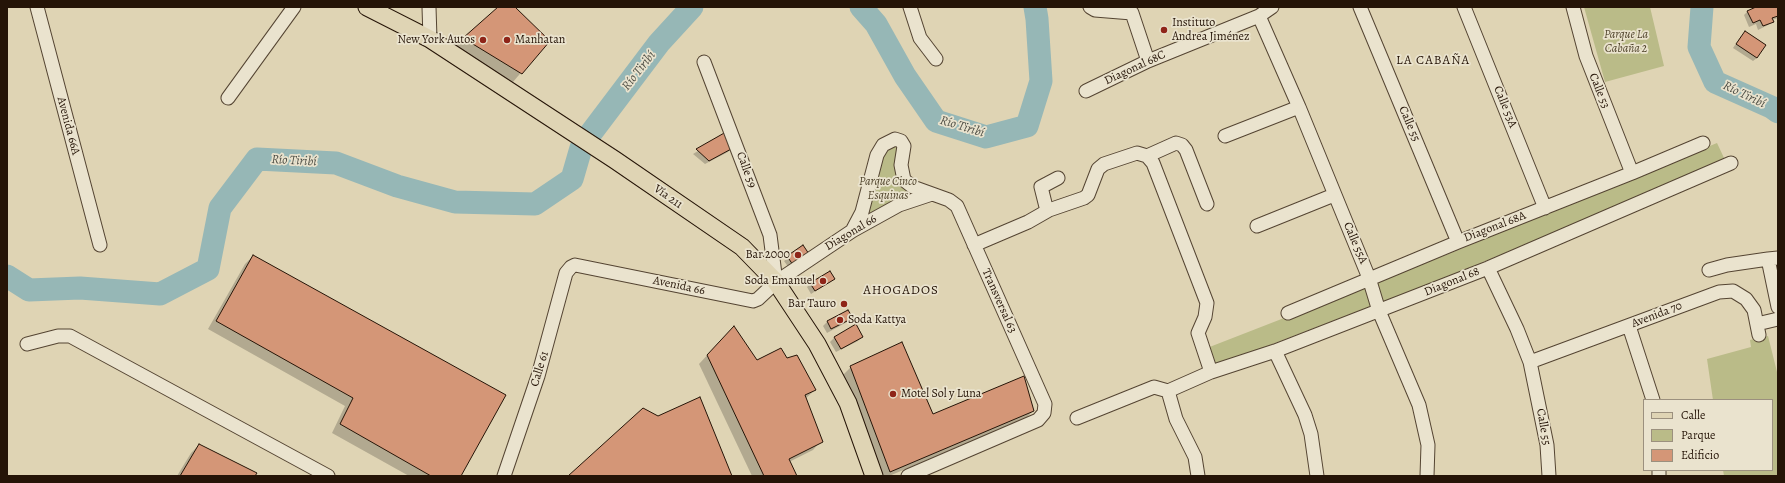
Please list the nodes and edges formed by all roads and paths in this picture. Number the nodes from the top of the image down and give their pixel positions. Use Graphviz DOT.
graph roads {
  1 [pos="37,7"];
  2 [pos="294,7"];
  3 [pos="430,7"];
  4 [pos="910,7"];
  5 [pos="1090,7"];
  6 [pos="1272,7"];
  7 [pos="1360,7"];
  8 [pos="1464,7"];
  9 [pos="1573,7"];
  10 [pos="372,8"];
  11 [pos="1259,16"];
  12 [pos="430,39"];
  13 [pos="936,59"];
  14 [pos="1148,61"];
  15 [pos="704,62"];
  16 [pos="1086,91"];
  17 [pos="228,98"];
  18 [pos="1299,107"];
  19 [pos="1225,136"];
  20 [pos="1703,143"];
  21 [pos="1147,156"];
  22 [pos="1731,163"];
  23 [pos="1632,173"];
  24 [pos="1058,178"];
  25 [pos="932,194"];
  26 [pos="1334,195"];
  27 [pos="1207,204"];
  28 [pos="1545,208"];
  29 [pos="1050,210"];
  30 [pos="1257,226"];
  31 [pos="852,231"];
  32 [pos="1458,242"];
  33 [pos="100,245"];
  34 [pos="974,245"];
  35 [pos="1773,259"];
  36 [pos="575,265"];
  37 [pos="1488,268"];
  38 [pos="1709,270"];
  39 [pos="1370,278"];
  40 [pos="776,282"];
  41 [pos="1778,307"];
  42 [pos="1379,311"];
  43 [pos="1288,313"];
  44 [pos="1778,319"];
  45 [pos="1629,326"];
  46 [pos="27,344"];
  47 [pos="1275,351"];
  48 [pos="1530,362"];
  49 [pos="1211,372"];
  50 [pos="1168,391"];
  51 [pos="1653,399"];
  52 [pos="1077,418"];
  53 [pos="328,476"];
  54 [pos="504,476"];
  55 [pos="874,476"];
  56 [pos="908,476"];
  57 [pos="1198,476"];
  58 [pos="1317,476"];
  59 [pos="1428,476"];
  60 [pos="1549,476"];
  1 -- 33 [label="street, Avenida 66A"];
  2 -- 17 [label="street"];
  3 -- 12 [label="street"];
  4 -- 13 [label="street"];
  5 -- 14 [label="street"];
  6 -- 11 [label="street, Diagonal 68C"];
  7 -- 32 [label="street, Calle 55"];
  8 -- 28 [label="street, Calle 53A"];
  9 -- 23 [label="street, Calle 53"];
  10 -- 12 [label="main road, Vía 211"];
  11 -- 14 [label="street, Diagonal 68C"];
  11 -- 18 [label="street, Calle 55A"];
  12 -- 40 [label="main road, Vía 211"];
  14 -- 16 [label="street, Diagonal 68C"];
  15 -- 40 [label="street, Calle 59"];
  18 -- 19 [label="street"];
  18 -- 26 [label="street, Calle 55A"];
  20 -- 23 [label="street, Diagonal 68A"];
  21 -- 27 [label="street"];
  21 -- 29 [label="street"];
  21 -- 49 [label="street"];
  22 -- 37 [label="street, Diagonal 68"];
  23 -- 28 [label="street, Diagonal 68A"];
  24 -- 29 [label="street"];
  25 -- 31 [label="street, Diagonal 66"];
  25 -- 31 [label="street, Transversal 63"];
  25 -- 34 [label="street, Transversal 63"];
  26 -- 30 [label="street"];
  26 -- 39 [label="street, Calle 55A"];
  28 -- 32 [label="street, Diagonal 68A"];
  29 -- 34 [label="street"];
  31 -- 40 [label="street, Diagonal 66"];
  32 -- 39 [label="street, Diagonal 68A"];
  34 -- 56 [label="street, Transversal 63"];
  35 -- 38 [label="street"];
  35 -- 41 [label="street"];
  36 -- 40 [label="street, Avenida 66"];
  36 -- 54 [label="street, Calle 61"];
  37 -- 42 [label="street, Diagonal 68"];
  37 -- 48 [label="street, Calle 55"];
  39 -- 42 [label="street, Calle 55A"];
  39 -- 43 [label="street, Diagonal 68A"];
  40 -- 55 [label="main road, Vía 211"];
  42 -- 47 [label="street, Diagonal 68"];
  42 -- 59 [label="street, Calle 55A"];
  44 -- 45 [label="street, Avenida 70"];
  45 -- 48 [label="street, Avenida 70"];
  45 -- 51 [label="street"];
  46 -- 53 [label="street"];
  47 -- 49 [label="street, Diagonal 68"];
  47 -- 58 [label="street"];
  48 -- 60 [label="street, Calle 55"];
  49 -- 50 [label="street, Diagonal 68"];
  50 -- 52 [label="street"];
  50 -- 57 [label="street"];
}
